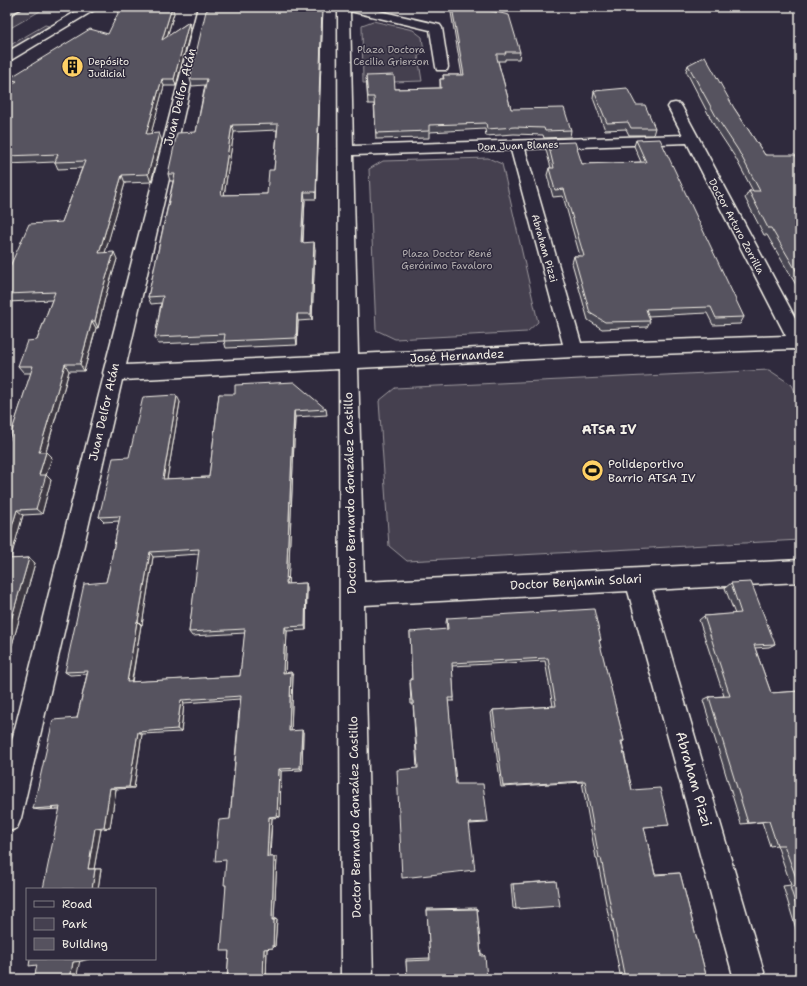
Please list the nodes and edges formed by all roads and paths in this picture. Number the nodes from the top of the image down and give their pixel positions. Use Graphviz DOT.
graph roads {
  1 [pos="16,7"];
  2 [pos="92,7"];
  3 [pos="204,7"];
  4 [pos="345,7"];
  5 [pos="7,12"];
  6 [pos="7,57"];
  7 [pos="442,67"];
  8 [pos="675,107"];
  9 [pos="691,139"];
  10 [pos="516,145"];
  11 [pos="345,151"];
  12 [pos="799,343"];
  13 [pos="574,350"];
  14 [pos="348,362"];
  15 [pos="113,374"];
  16 [pos="800,571"];
  17 [pos="637,579"];
  18 [pos="352,594"];
  19 [pos="7,818"];
  20 [pos="357,979"];
  21 [pos="750,979"];
  1 -- 5 [label="street"];
  2 -- 6 [label="street"];
  3 -- 15 [label="street, Juan Delfor Atán"];
  4 -- 7 [label="street"];
  4 -- 11 [label="street, Doctor Bernardo González Castillo"];
  8 -- 9 [label="street, Doctor Arturo Zorrilla"];
  9 -- 10 [label="street, Don Juan Blanes"];
  9 -- 12 [label="street, Doctor Arturo Zorrilla"];
  10 -- 11 [label="street, Don Juan Blanes"];
  10 -- 13 [label="street, Abraham Pizzi"];
  11 -- 14 [label="street, Doctor Bernardo González Castillo"];
  12 -- 13 [label="street, José Hernandez"];
  13 -- 14 [label="street, José Hernandez"];
  14 -- 15 [label="street, José Hernandez"];
  14 -- 18 [label="street, Doctor Bernardo González Castillo"];
  15 -- 19 [label="street, Juan Delfor Atán"];
  16 -- 17 [label="street, Doctor Benjamin Solari"];
  17 -- 18 [label="street, Doctor Benjamin Solari"];
  17 -- 21 [label="street, Abraham Pizzi"];
  18 -- 20 [label="street, Doctor Bernardo González Castillo"];
}
